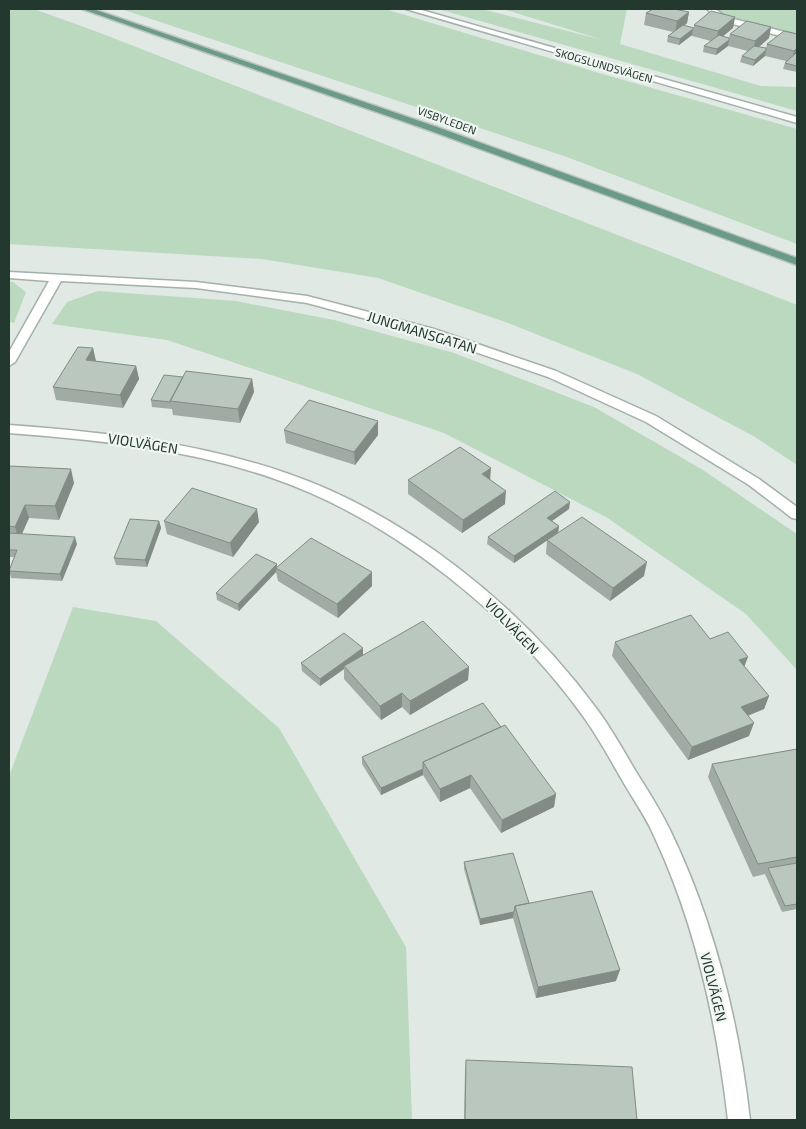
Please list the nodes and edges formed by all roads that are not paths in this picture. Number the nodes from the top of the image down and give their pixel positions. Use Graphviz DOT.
graph roads {
  1 [pos="86,9"];
  2 [pos="410,9"];
  3 [pos="711,9"];
  4 [pos="797,38"];
  5 [pos="797,120"];
  6 [pos="797,262"];
  7 [pos="9,275"];
  8 [pos="56,279"];
  9 [pos="9,362"];
  10 [pos="9,429"];
  11 [pos="797,514"];
  12 [pos="739,1120"];
  1 -- 6 [label="main road, VISBYLEDEN"];
  2 -- 5 [label="street, SKOGSLUNDSVÄGEN"];
  3 -- 4 [label="street"];
  7 -- 8 [label="street, JUNGMANSGATAN"];
  8 -- 9 [label="street"];
  8 -- 11 [label="street, JUNGMANSGATAN"];
  10 -- 12 [label="street, VIOLVÄGEN"];
}
